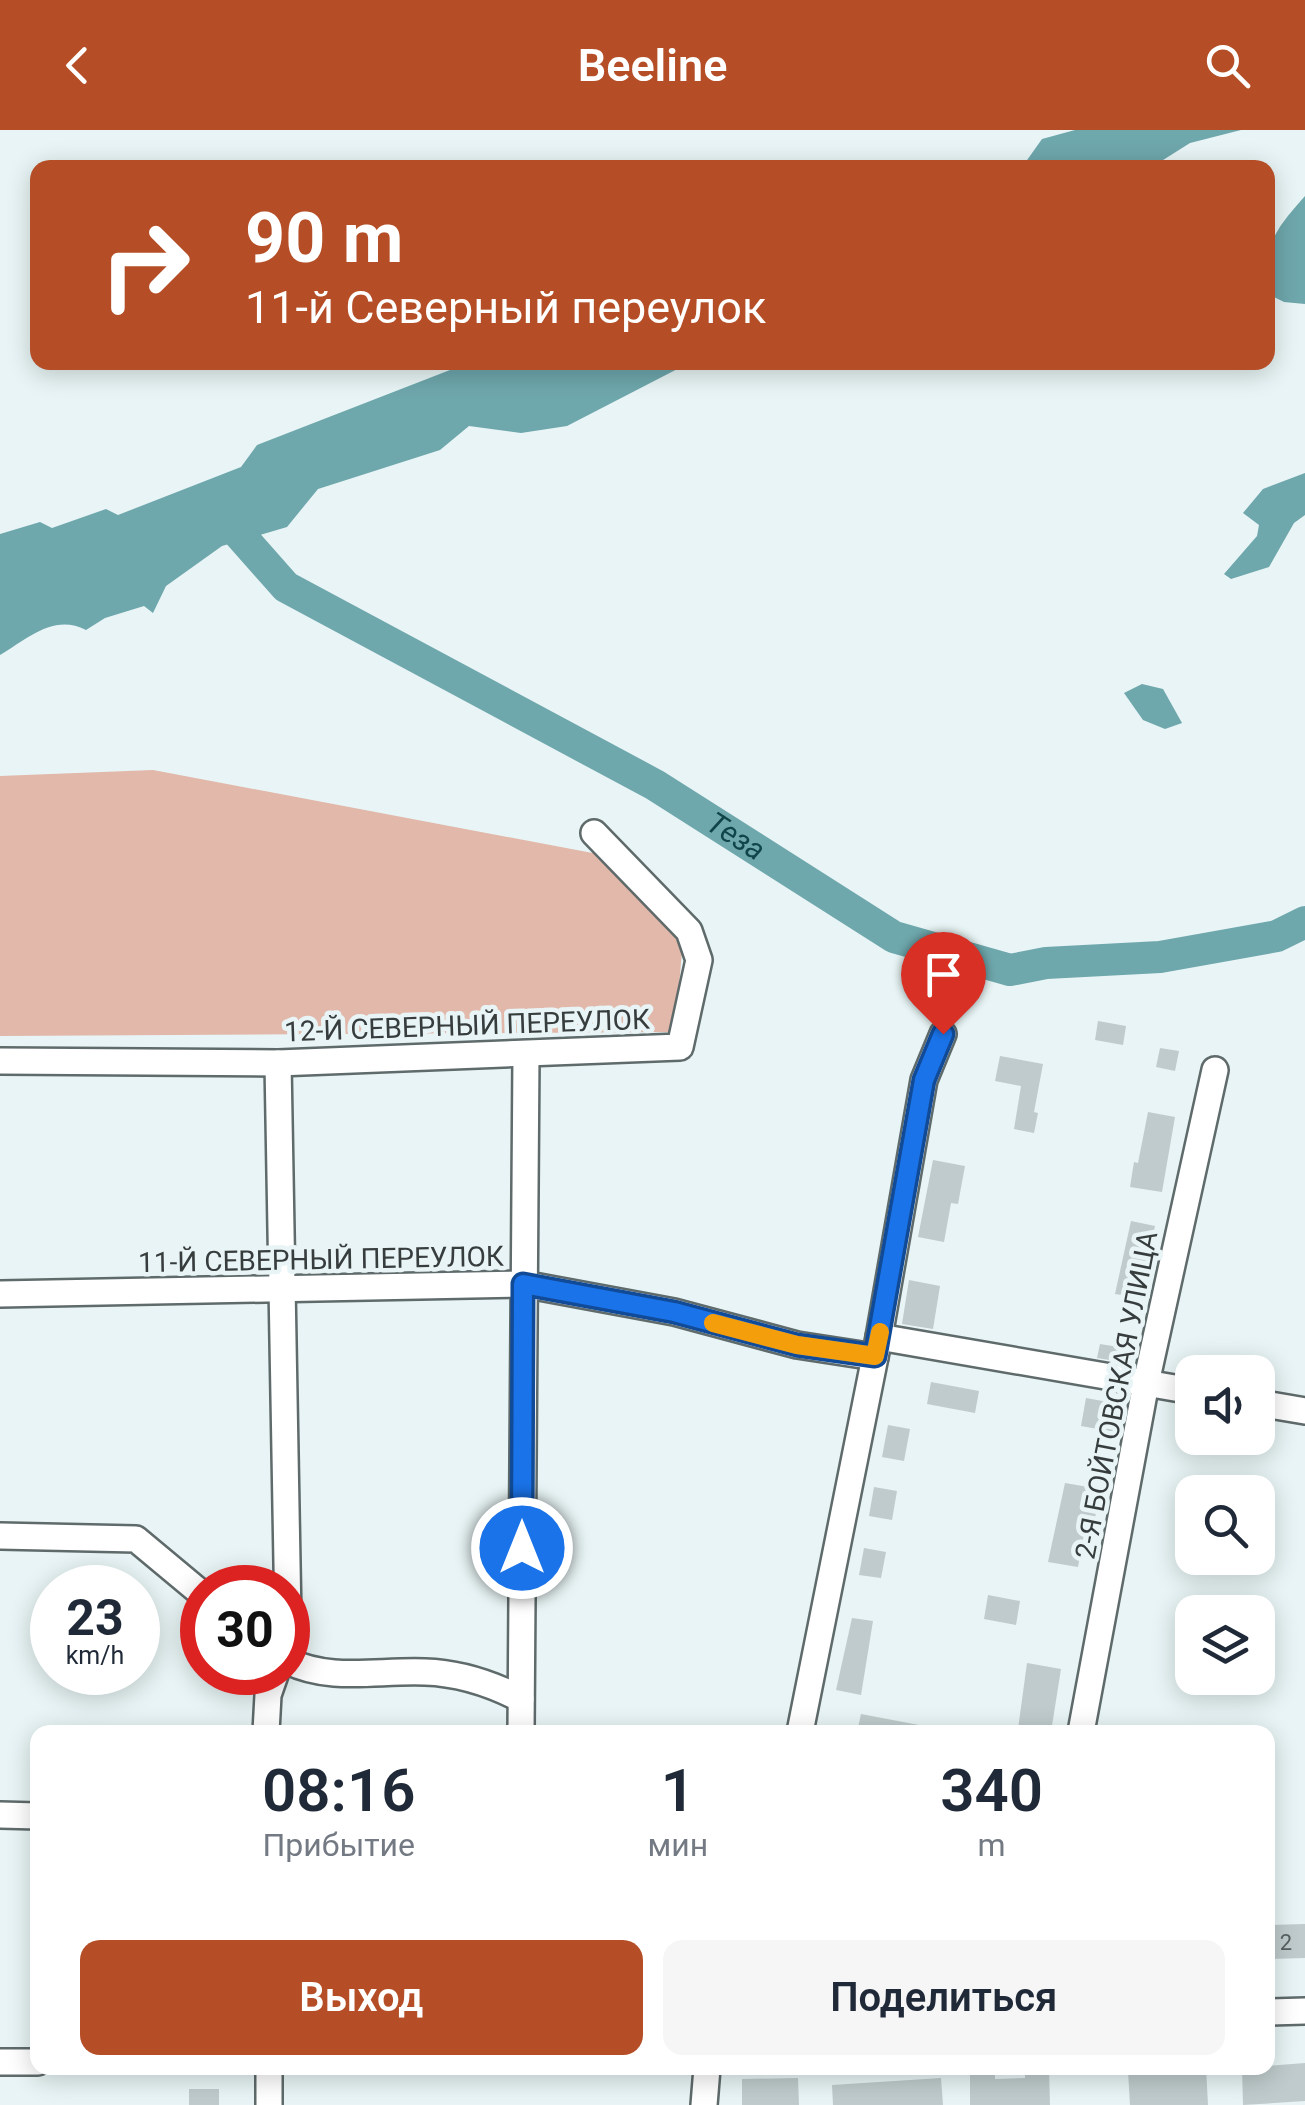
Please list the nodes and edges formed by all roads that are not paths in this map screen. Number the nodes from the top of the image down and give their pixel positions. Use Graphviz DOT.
graph roads {
  1 [pos="594,832"];
  2 [pos="943,1034"];
  3 [pos="526,1056"];
  4 [pos="0,1061"];
  5 [pos="278,1064"];
  6 [pos="1215,1070"];
  7 [pos="523,1284"];
  8 [pos="283,1291"];
  9 [pos="0,1294"];
  10 [pos="877,1346"];
  11 [pos="1146,1383"];
  12 [pos="1175,1389"];
  13 [pos="1275,1406"];
  14 [pos="1305,1412"];
  15 [pos="0,1536"];
  16 [pos="287,1565"];
  17 [pos="180,1576"];
  18 [pos="310,1672"];
  19 [pos="268,1695"];
  20 [pos="521,1699"];
  21 [pos="266,1725"];
  22 [pos="522,1725"];
  23 [pos="801,1725"];
  24 [pos="1082,1725"];
  25 [pos="0,1815"];
  26 [pos="30,1816"];
  27 [pos="1305,2011"];
  28 [pos="1275,2012"];
  29 [pos="0,2062"];
  30 [pos="30,2062"];
  31 [pos="268,2075"];
  32 [pos="706,2075"];
  33 [pos="269,2105"];
  34 [pos="704,2105"];
  1 -- 3 [label="street, 12-Й СЕВЕРНЫЙ ПЕРЕУЛОК"];
  2 -- 10 [label="street"];
  3 -- 5 [label="street, 12-Й СЕВЕРНЫЙ ПЕРЕУЛОК"];
  3 -- 7 [label="street"];
  4 -- 5 [label="street, 12-Й СЕВЕРНЫЙ ПЕРЕУЛОК"];
  5 -- 8 [label="street"];
  6 -- 11 [label="street, 2-Я БОЙТОВСКАЯ УЛИЦА"];
  7 -- 8 [label="street, 11-Й СЕВЕРНЫЙ ПЕРЕУЛОК"];
  7 -- 10 [label="street, 11-Й СЕВЕРНЫЙ ПЕРЕУЛОК"];
  7 -- 20 [label="street"];
  8 -- 9 [label="street, 11-Й СЕВЕРНЫЙ ПЕРЕУЛОК"];
  8 -- 16 [label="street"];
  10 -- 11 [label="street, 11-Й СЕВЕРНЫЙ ПЕРЕУЛОК"];
  10 -- 23 [label="street"];
  11 -- 12 [label="street, 11-Й СЕВЕРНЫЙ ПЕРЕУЛОК"];
  11 -- 24 [label="street, 2-Я БОЙТОВСКАЯ УЛИЦА"];
  13 -- 14 [label="street"];
  15 -- 17 [label="street"];
  18 -- 20 [label="street"];
  19 -- 21 [label="street"];
  20 -- 22 [label="street"];
  25 -- 26 [label="street"];
  27 -- 28 [label="street"];
  29 -- 30 [label="street"];
  31 -- 33 [label="street"];
  32 -- 34 [label="street"];
}
